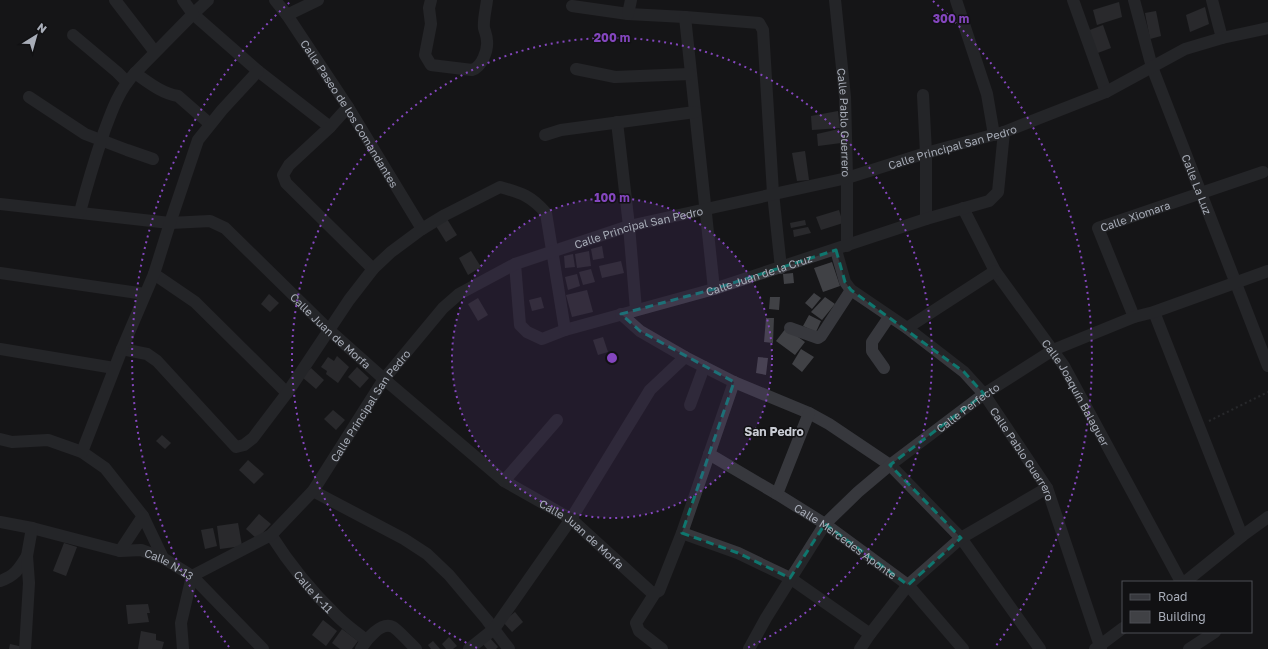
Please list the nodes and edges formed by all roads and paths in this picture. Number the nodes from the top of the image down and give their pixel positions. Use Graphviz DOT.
graph roads {
  1 [pos="115,0"];
  2 [pos="183,0"];
  3 [pos="208,0"];
  4 [pos="275,0"];
  5 [pos="318,0"];
  6 [pos="431,0"];
  7 [pos="487,0"];
  8 [pos="631,0"];
  9 [pos="835,0"];
  10 [pos="956,0"];
  11 [pos="1073,0"];
  12 [pos="1134,0"];
  13 [pos="1212,0"];
  14 [pos="572,6"];
  15 [pos="193,14"];
  16 [pos="628,14"];
  17 [pos="287,15"];
  18 [pos="685,17"];
  19 [pos="1268,28"];
  20 [pos="73,35"];
  21 [pos="1222,38"];
  22 [pos="155,52"];
  23 [pos="1152,67"];
  24 [pos="576,70"];
  25 [pos="258,71"];
  26 [pos="690,74"];
  27 [pos="131,77"];
  28 [pos="1106,92"];
  29 [pos="924,95"];
  30 [pos="29,97"];
  31 [pos="348,107"];
  32 [pos="695,112"];
  33 [pos="616,122"];
  34 [pos="210,124"];
  35 [pos="330,127"];
  36 [pos="999,133"];
  37 [pos="545,135"];
  38 [pos="102,140"];
  39 [pos="926,153"];
  40 [pos="153,159"];
  41 [pos="1263,172"];
  42 [pos="847,178"];
  43 [pos="773,193"];
  44 [pos="1200,193"];
  45 [pos="0,204"];
  46 [pos="963,208"];
  47 [pos="706,209"];
  48 [pos="80,212"];
  49 [pos="926,219"];
  50 [pos="170,223"];
  51 [pos="629,226"];
  52 [pos="422,229"];
  53 [pos="842,248"];
  54 [pos="553,250"];
  55 [pos="516,264"];
  56 [pos="781,268"];
  57 [pos="373,269"];
  58 [pos="995,271"];
  59 [pos="1268,271"];
  60 [pos="0,273"];
  61 [pos="154,274"];
  62 [pos="1235,282"];
  63 [pos="714,289"];
  64 [pos="851,290"];
  65 [pos="145,294"];
  66 [pos="636,310"];
  67 [pos="1154,312"];
  68 [pos="621,314"];
  69 [pos="889,317"];
  70 [pos="1134,317"];
  71 [pos="790,328"];
  72 [pos="907,328"];
  73 [pos="329,330"];
  74 [pos="565,330"];
  75 [pos="0,349"];
  76 [pos="122,349"];
  77 [pos="1053,350"];
  78 [pos="684,357"];
  79 [pos="704,366"];
  80 [pos="1268,366"];
  81 [pos="114,368"];
  82 [pos="884,368"];
  83 [pos="384,379"];
  84 [pos="734,382"];
  85 [pos="1268,392"];
  86 [pos="287,393"];
  87 [pos="984,394"];
  88 [pos="690,404"];
  89 [pos="809,413"];
  90 [pos="557,420"];
  91 [pos="1199,426"];
  92 [pos="0,439"];
  93 [pos="82,452"];
  94 [pos="709,454"];
  95 [pos="890,466"];
  96 [pos="504,481"];
  97 [pos="1047,488"];
  98 [pos="313,492"];
  99 [pos="777,494"];
  100 [pos="143,516"];
  101 [pos="1268,517"];
  102 [pos="571,520"];
  103 [pos="0,522"];
  104 [pos="825,524"];
  105 [pos="32,528"];
  106 [pos="682,534"];
  107 [pos="270,535"];
  108 [pos="1242,536"];
  109 [pos="962,538"];
  110 [pos="120,550"];
  111 [pos="27,556"];
  112 [pos="163,558"];
  113 [pos="192,576"];
  114 [pos="790,578"];
  115 [pos="0,581"];
  116 [pos="1180,581"];
  117 [pos="1186,581"];
  118 [pos="908,585"];
  119 [pos="657,592"];
  120 [pos="494,629"];
  121 [pos="1122,629"];
  122 [pos="1210,633"];
  123 [pos="870,634"];
  124 [pos="363,644"];
  125 [pos="655,647"];
  126 [pos="862,648"];
  127 [pos="1099,648"];
  128 [pos="26,649"];
  129 [pos="183,649"];
  130 [pos="263,649"];
  131 [pos="416,649"];
  132 [pos="469,649"];
  133 [pos="509,649"];
  134 [pos="749,649"];
  135 [pos="963,649"];
  136 [pos="1040,649"];
  137 [pos="1189,649"];
  1 -- 22 [label="street"];
  2 -- 15 [label="street"];
  3 -- 15 [label="street"];
  4 -- 17 [label="street, Calle Paseo de los Comandantes"];
  5 -- 17 [label="street"];
  6 -- 7 [label="street"];
  8 -- 16 [label="street"];
  9 -- 42 [label="street, Calle Pablo Guerrero"];
  10 -- 36 [label="street, Calle Juan de la Cruz"];
  11 -- 28 [label="street"];
  12 -- 23 [label="street, Calle La Luz"];
  13 -- 21 [label="street"];
  14 -- 16 [label="street"];
  15 -- 22 [label="street"];
  15 -- 25 [label="street"];
  16 -- 18 [label="street"];
  17 -- 31 [label="street, Calle Paseo de los Comandantes"];
  18 -- 26 [label="street"];
  18 -- 43 [label="street"];
  19 -- 21 [label="street, Calle Principal San Pedro"];
  20 -- 27 [label="street"];
  21 -- 23 [label="street, Calle Principal San Pedro"];
  22 -- 27 [label="street"];
  23 -- 28 [label="street, Calle Principal San Pedro"];
  23 -- 44 [label="street, Calle La Luz"];
  24 -- 26 [label="street"];
  25 -- 34 [label="street"];
  25 -- 35 [label="street"];
  26 -- 32 [label="street"];
  27 -- 34 [label="street"];
  27 -- 38 [label="street"];
  28 -- 36 [label="street, Calle Principal San Pedro"];
  29 -- 39 [label="street"];
  30 -- 38 [label="street"];
  31 -- 35 [label="street"];
  31 -- 52 [label="street, Calle Paseo de los Comandantes"];
  32 -- 33 [label="street"];
  32 -- 47 [label="street"];
  33 -- 37 [label="street"];
  33 -- 51 [label="street"];
  34 -- 50 [label="street"];
  35 -- 57 [label="street"];
  36 -- 39 [label="street, Calle Principal San Pedro"];
  36 -- 46 [label="street, Calle Juan de la Cruz"];
  38 -- 40 [label="street"];
  38 -- 48 [label="street"];
  39 -- 42 [label="street, Calle Principal San Pedro"];
  39 -- 49 [label="street"];
  41 -- 44 [label="street, Calle Xiomara"];
  42 -- 43 [label="street, Calle Principal San Pedro"];
  42 -- 53 [label="street, Calle Pablo Guerrero"];
  43 -- 47 [label="street, Calle Principal San Pedro"];
  43 -- 56 [label="street"];
  44 -- 62 [label="street, Calle La Luz"];
  44 -- 70 [label="street, Calle Xiomara"];
  45 -- 48 [label="street, Calle Juan de Morfa"];
  46 -- 49 [label="street, Calle Juan de la Cruz"];
  46 -- 58 [label="street, Calle Joaquín Balaguer"];
  47 -- 51 [label="street, Calle Principal San Pedro"];
  47 -- 63 [label="street"];
  48 -- 50 [label="street, Calle Juan de Morfa"];
  49 -- 53 [label="street, Calle Juan de la Cruz"];
  50 -- 61 [label="street"];
  50 -- 73 [label="street, Calle Juan de Morfa"];
  51 -- 54 [label="street, Calle Principal San Pedro"];
  51 -- 66 [label="street"];
  52 -- 54 [label="street"];
  52 -- 57 [label="street"];
  53 -- 56 [label="street, Calle Juan de la Cruz"];
  53 -- 64 [label="street, Calle Pablo Guerrero"];
  54 -- 55 [label="street, Calle Principal San Pedro"];
  54 -- 74 [label="street"];
  55 -- 74 [label="street, Calle Juan de la Cruz"];
  55 -- 83 [label="street, Calle Principal San Pedro"];
  56 -- 63 [label="street, Calle Juan de la Cruz"];
  57 -- 73 [label="street"];
  58 -- 72 [label="street"];
  58 -- 77 [label="street, Calle Joaquín Balaguer"];
  59 -- 62 [label="street, Calle Perfecto"];
  60 -- 65 [label="street"];
  61 -- 65 [label="street"];
  61 -- 86 [label="street"];
  62 -- 67 [label="street, Calle Perfecto"];
  62 -- 80 [label="street, Calle La Luz"];
  63 -- 66 [label="street, Calle Juan de la Cruz"];
  64 -- 69 [label="street, Calle Pablo Guerrero"];
  64 -- 71 [label="street"];
  65 -- 76 [label="street"];
  66 -- 68 [label="street, Calle Juan de la Cruz"];
  67 -- 70 [label="street, Calle Perfecto"];
  67 -- 91 [label="street"];
  68 -- 74 [label="street, Calle Juan de la Cruz"];
  68 -- 78 [label="street"];
  69 -- 72 [label="street, Calle Pablo Guerrero"];
  69 -- 82 [label="street"];
  70 -- 77 [label="street, Calle Perfecto"];
  72 -- 87 [label="street, Calle Pablo Guerrero"];
  73 -- 83 [label="street, Calle Juan de Morfa"];
  73 -- 86 [label="street"];
  75 -- 81 [label="street"];
  76 -- 81 [label="street"];
  76 -- 86 [label="street"];
  77 -- 87 [label="street, Calle Perfecto"];
  77 -- 116 [label="street, Calle Joaquín Balaguer"];
  78 -- 79 [label="street"];
  78 -- 102 [label="street"];
  79 -- 84 [label="street"];
  79 -- 88 [label="street"];
  81 -- 93 [label="street"];
  83 -- 96 [label="street, Calle Juan de Morfa"];
  83 -- 98 [label="street, Calle Principal San Pedro"];
  84 -- 89 [label="street"];
  84 -- 94 [label="street"];
  85 -- 91 [label="path"];
  87 -- 95 [label="street, Calle Perfecto"];
  87 -- 97 [label="street, Calle Pablo Guerrero"];
  89 -- 95 [label="street"];
  89 -- 99 [label="street"];
  90 -- 96 [label="street"];
  91 -- 108 [label="street"];
  92 -- 93 [label="street"];
  93 -- 100 [label="street"];
  94 -- 99 [label="street, Calle Mercedes Aponte"];
  94 -- 106 [label="street"];
  95 -- 104 [label="street, Calle Perfecto"];
  95 -- 109 [label="street"];
  96 -- 102 [label="street, Calle Juan de Morfa"];
  97 -- 109 [label="street"];
  97 -- 127 [label="street, Calle Pablo Guerrero"];
  98 -- 107 [label="street, Calle Principal San Pedro"];
  98 -- 120 [label="street"];
  99 -- 104 [label="street, Calle Mercedes Aponte"];
  100 -- 110 [label="street"];
  100 -- 112 [label="street"];
  101 -- 108 [label="street"];
  102 -- 119 [label="street, Calle Juan de Morfa"];
  102 -- 120 [label="street"];
  103 -- 105 [label="street, Calle N-13"];
  104 -- 114 [label="street, Calle Perfecto"];
  104 -- 118 [label="street, Calle Mercedes Aponte"];
  105 -- 110 [label="street, Calle N-13"];
  105 -- 111 [label="street"];
  106 -- 114 [label="street"];
  106 -- 119 [label="street"];
  107 -- 113 [label="street, Calle Principal San Pedro"];
  107 -- 124 [label="street, Calle K-11"];
  108 -- 117 [label="street"];
  109 -- 118 [label="street"];
  109 -- 136 [label="street"];
  110 -- 112 [label="street, Calle N-13"];
  111 -- 115 [label="street"];
  111 -- 128 [label="street"];
  112 -- 113 [label="street, Calle N-13"];
  113 -- 129 [label="street"];
  113 -- 130 [label="street, Calle N-13"];
  114 -- 123 [label="street"];
  114 -- 134 [label="street, Calle Perfecto"];
  118 -- 123 [label="street"];
  118 -- 135 [label="street, Calle Mercedes Aponte"];
  119 -- 125 [label="street"];
  120 -- 132 [label="street"];
  120 -- 133 [label="street"];
  121 -- 127 [label="street"];
  122 -- 137 [label="street"];
  123 -- 126 [label="street"];
  124 -- 131 [label="street"];
}
